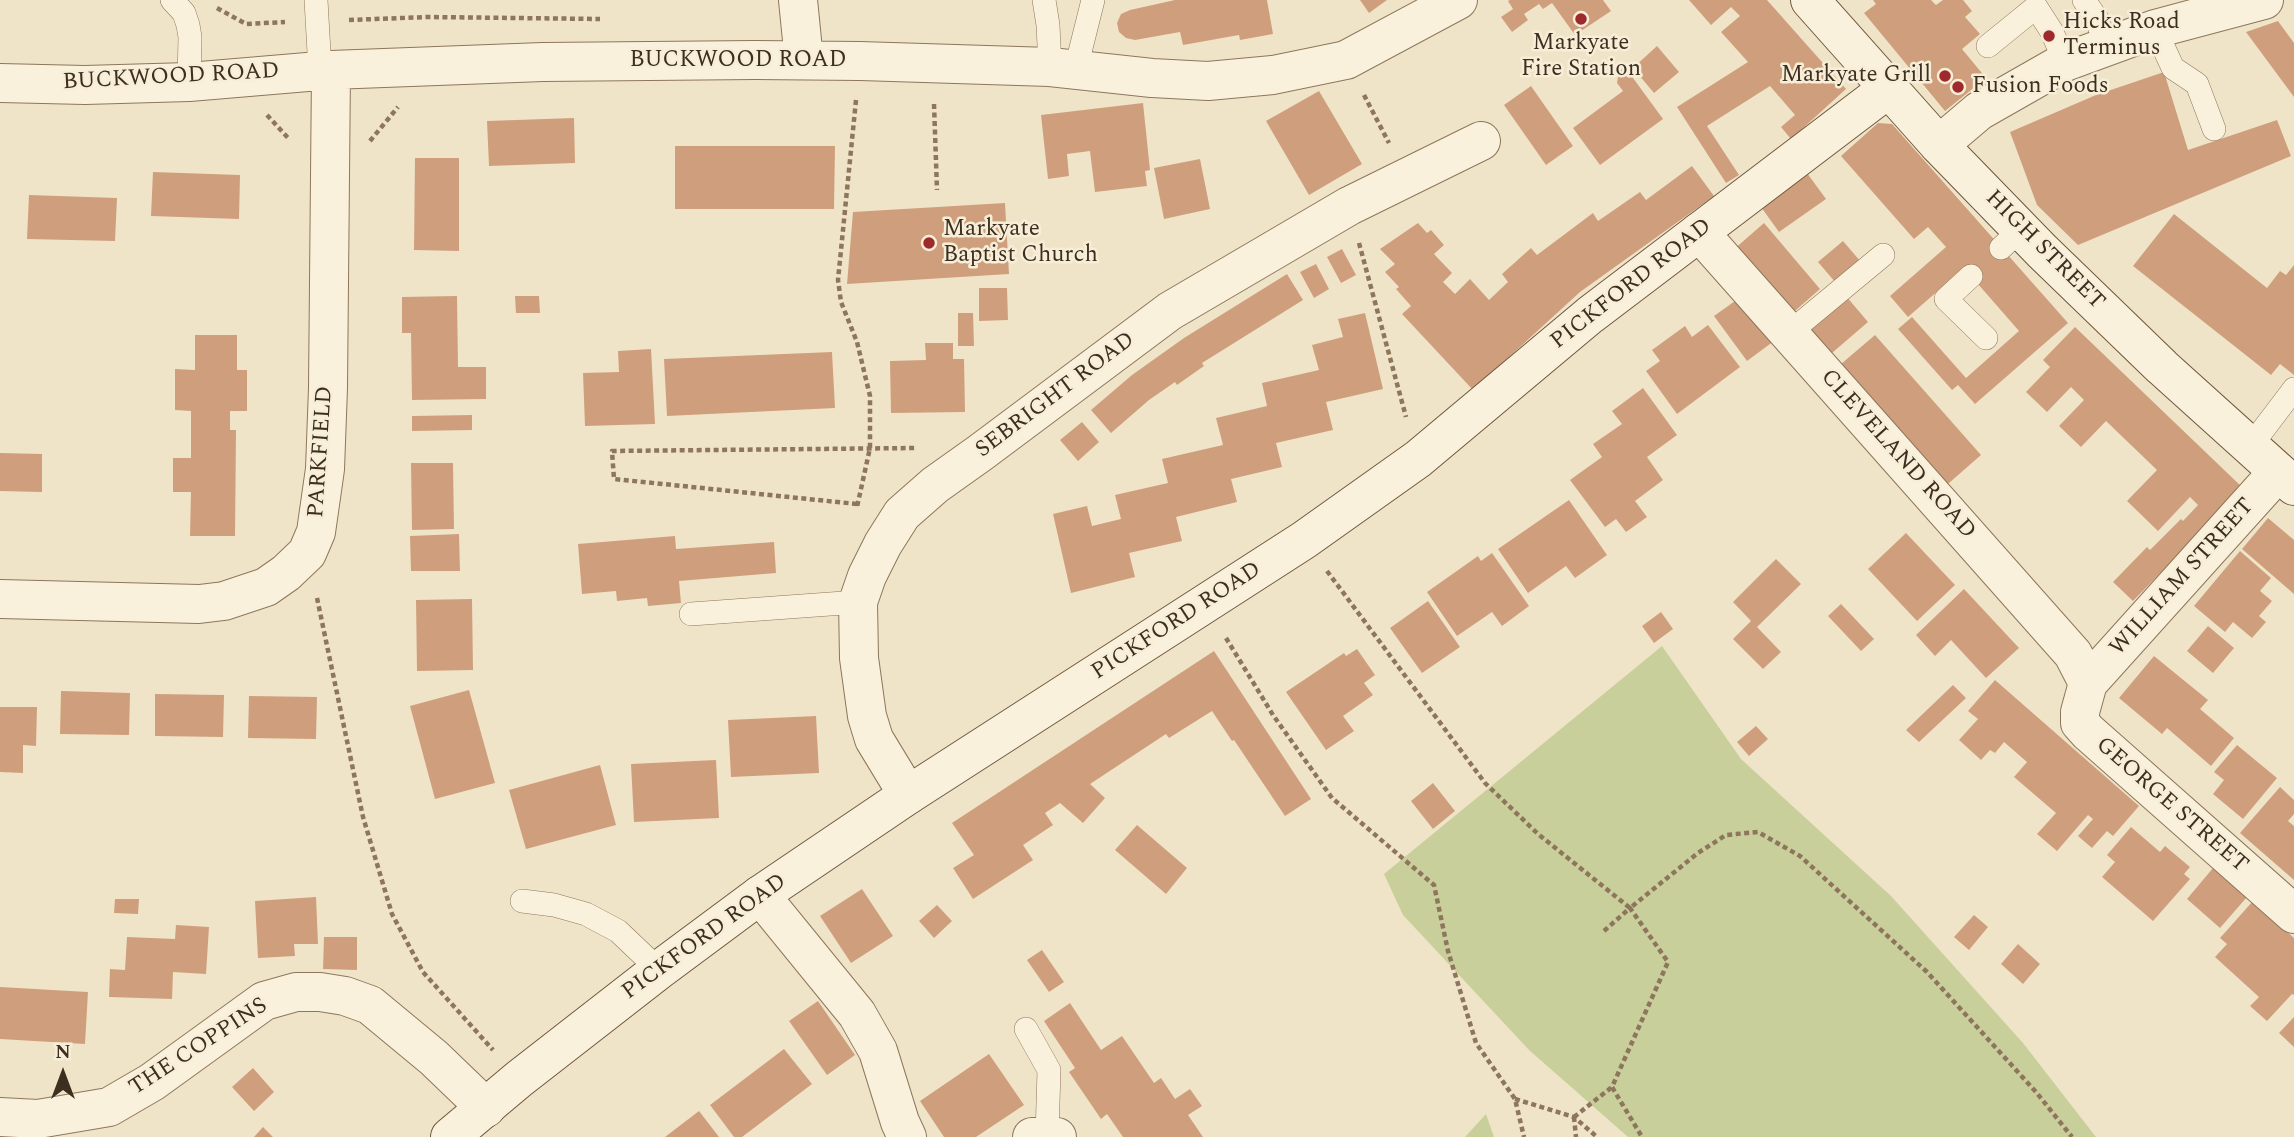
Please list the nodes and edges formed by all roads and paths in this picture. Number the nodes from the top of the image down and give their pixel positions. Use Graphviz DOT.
graph roads {
  1 [pos="172,0"];
  2 [pos="208,0"];
  3 [pos="798,0"];
  4 [pos="1044,0"];
  5 [pos="1094,0"];
  6 [pos="1458,0"];
  7 [pos="1810,0"];
  8 [pos="2084,0"];
  9 [pos="2255,1"];
  10 [pos="316,11"];
  11 [pos="612,19"];
  12 [pos="2155,29"];
  13 [pos="1988,46"];
  14 [pos="2106,47"];
  15 [pos="804,60"];
  16 [pos="1346,60"];
  17 [pos="860,61"];
  18 [pos="2065,62"];
  19 [pos="932,64"];
  20 [pos="1063,68"];
  21 [pos="325,70"];
  22 [pos="190,82"];
  23 [pos="0,83"];
  24 [pos="1889,88"];
  25 [pos="2214,129"];
  26 [pos="1481,141"];
  27 [pos="1939,145"];
  28 [pos="1407,179"];
  29 [pos="937,190"];
  30 [pos="1349,206"];
  31 [pos="1699,232"];
  32 [pos="1883,255"];
  33 [pos="1971,276"];
  34 [pos="1789,333"];
  35 [pos="1986,338"];
  36 [pos="2294,389"];
  37 [pos="2250,447"];
  38 [pos="870,448"];
  39 [pos="921,448"];
  40 [pos="1418,459"];
  41 [pos="2286,479"];
  42 [pos="857,504"];
  43 [pos="857,517"];
  44 [pos="1304,540"];
  45 [pos="306,553"];
  46 [pos="0,598"];
  47 [pos="858,603"];
  48 [pos="1205,604"];
  49 [pos="691,614"];
  50 [pos="2088,683"];
  51 [pos="908,795"];
  52 [pos="760,895"];
  53 [pos="522,901"];
  54 [pos="1630,908"];
  55 [pos="2294,914"];
  56 [pos="1604,931"];
  57 [pos="659,970"];
  58 [pos="1026,1029"];
  59 [pos="519,1079"];
  60 [pos="1612,1087"];
  61 [pos="1514,1099"];
  62 [pos="485,1108"];
  63 [pos="0,1117"];
  64 [pos="1574,1117"];
  65 [pos="450,1137"];
  66 [pos="907,1137"];
  67 [pos="1045,1137"];
  68 [pos="1524,1137"];
  69 [pos="1576,1137"];
  70 [pos="1597,1137"];
  71 [pos="1642,1137"];
  72 [pos="2072,1137"];
  1 -- 22 [label="lane"];
  2 -- 10 [label="path"];
  3 -- 15 [label="street"];
  4 -- 20 [label="lane"];
  5 -- 20 [label="lane"];
  6 -- 16 [label="street, BUCKWOOD ROAD"];
  7 -- 24 [label="street, HIGH STREET"];
  8 -- 14 [label="lane"];
  9 -- 12 [label="street"];
  10 -- 11 [label="path"];
  10 -- 21 [label="lane"];
  12 -- 14 [label="street"];
  12 -- 25 [label="lane"];
  13 -- 18 [label="lane"];
  14 -- 18 [label="street"];
  15 -- 17 [label="street, BUCKWOOD ROAD"];
  15 -- 21 [label="street, BUCKWOOD ROAD"];
  16 -- 20 [label="street, BUCKWOOD ROAD"];
  16 -- 28 [label="path"];
  17 -- 19 [label="street, BUCKWOOD ROAD"];
  17 -- 38 [label="path"];
  18 -- 27 [label="street"];
  19 -- 20 [label="street, BUCKWOOD ROAD"];
  19 -- 29 [label="path"];
  21 -- 22 [label="street, BUCKWOOD ROAD"];
  21 -- 45 [label="street, PARKFIELD"];
  22 -- 23 [label="street, BUCKWOOD ROAD"];
  24 -- 27 [label="street, HIGH STREET"];
  24 -- 31 [label="street, PICKFORD ROAD"];
  26 -- 28 [label="street, SEBRIGHT ROAD"];
  27 -- 37 [label="street, HIGH STREET"];
  28 -- 30 [label="street, SEBRIGHT ROAD"];
  30 -- 40 [label="path"];
  30 -- 47 [label="street, SEBRIGHT ROAD"];
  31 -- 34 [label="street, CLEVELAND ROAD"];
  31 -- 40 [label="street, PICKFORD ROAD"];
  32 -- 34 [label="lane"];
  33 -- 35 [label="lane"];
  34 -- 50 [label="street, CLEVELAND ROAD"];
  36 -- 37 [label="lane"];
  37 -- 41 [label="street, HIGH STREET"];
  38 -- 39 [label="path"];
  38 -- 42 [label="path"];
  38 -- 42 [label="path"];
  40 -- 44 [label="street, PICKFORD ROAD"];
  41 -- 50 [label="street, WILLIAM STREET"];
  42 -- 43 [label="path"];
  44 -- 48 [label="street, PICKFORD ROAD"];
  44 -- 54 [label="path"];
  45 -- 46 [label="street, PARKFIELD"];
  45 -- 59 [label="path"];
  47 -- 49 [label="lane"];
  47 -- 51 [label="street, SEBRIGHT ROAD"];
  48 -- 51 [label="street, PICKFORD ROAD"];
  48 -- 61 [label="path"];
  50 -- 55 [label="street, GEORGE STREET"];
  51 -- 52 [label="street, PICKFORD ROAD"];
  52 -- 57 [label="street, PICKFORD ROAD"];
  52 -- 66 [label="street"];
  53 -- 57 [label="lane"];
  54 -- 56 [label="path"];
  54 -- 60 [label="path"];
  54 -- 72 [label="path"];
  57 -- 59 [label="street, PICKFORD ROAD"];
  58 -- 67 [label="lane"];
  59 -- 62 [label="street, PICKFORD ROAD"];
  60 -- 64 [label="path"];
  60 -- 71 [label="path"];
  61 -- 64 [label="path"];
  61 -- 68 [label="path"];
  62 -- 63 [label="street, THE COPPINS"];
  62 -- 65 [label="street, PICKFORD ROAD"];
  64 -- 69 [label="path"];
  64 -- 70 [label="path"];
}
